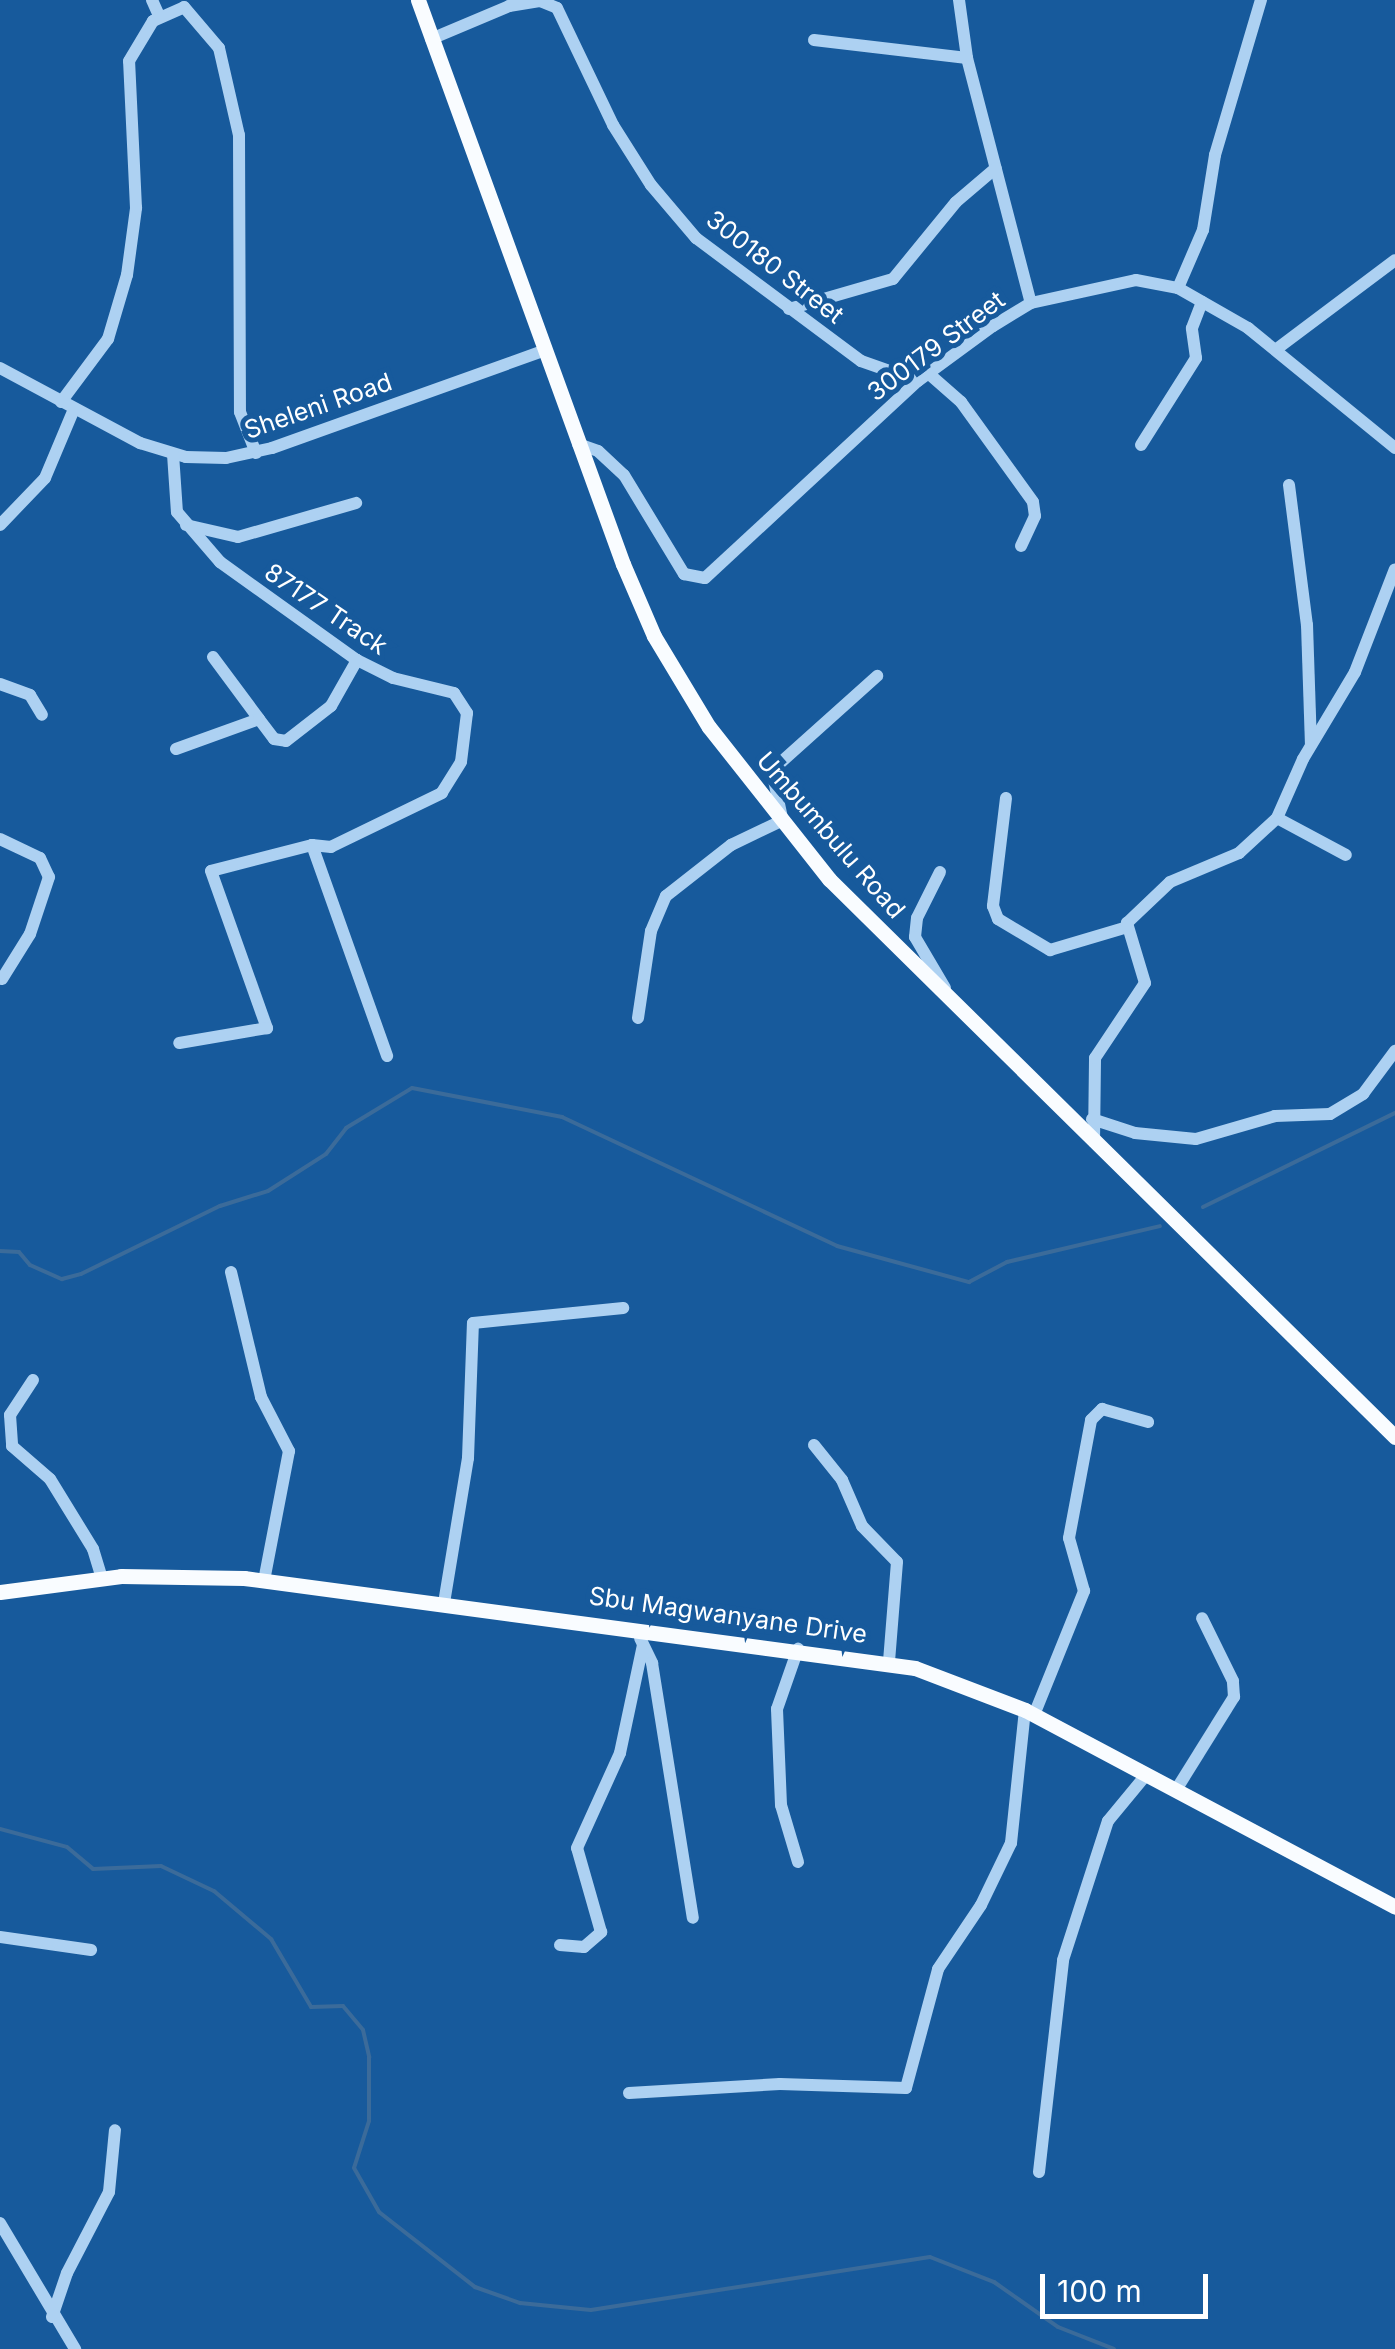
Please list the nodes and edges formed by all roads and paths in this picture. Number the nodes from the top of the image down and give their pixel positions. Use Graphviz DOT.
graph roads {
  1 [pos="152,0"];
  2 [pos="418,0"];
  3 [pos="959,0"];
  4 [pos="1261,0"];
  5 [pos="548,2"];
  6 [pos="160,16"];
  7 [pos="431,39"];
  8 [pos="814,40"];
  9 [pos="967,58"];
  10 [pos="996,168"];
  11 [pos="1395,260"];
  12 [pos="1178,288"];
  13 [pos="1202,302"];
  14 [pos="1031,303"];
  15 [pos="789,308"];
  16 [pos="1278,348"];
  17 [pos="543,351"];
  18 [pos="0,368"];
  19 [pos="923,377"];
  20 [pos="60,402"];
  21 [pos="74,409"];
  22 [pos="578,444"];
  23 [pos="1140,445"];
  24 [pos="1395,448"];
  25 [pos="256,453"];
  26 [pos="173,454"];
  27 [pos="1289,485"];
  28 [pos="356,502"];
  29 [pos="181,518"];
  30 [pos="0,524"];
  31 [pos="1020,546"];
  32 [pos="1395,568"];
  33 [pos="214,657"];
  34 [pos="357,660"];
  35 [pos="876,676"];
  36 [pos="0,684"];
  37 [pos="42,715"];
  38 [pos="259,719"];
  39 [pos="1311,744"];
  40 [pos="176,749"];
  41 [pos="1006,798"];
  42 [pos="1277,818"];
  43 [pos="781,824"];
  44 [pos="0,839"];
  45 [pos="312,845"];
  46 [pos="1346,855"];
  47 [pos="940,872"];
  48 [pos="1127,927"];
  49 [pos="2,979"];
  50 [pos="953,1004"];
  51 [pos="638,1018"];
  52 [pos="179,1043"];
  53 [pos="1395,1052"];
  54 [pos="387,1056"];
  55 [pos="1092,1119"];
  56 [pos="1094,1142"];
  57 [pos="231,1272"];
  58 [pos="623,1308"];
  59 [pos="33,1380"];
  60 [pos="1148,1422"];
  61 [pos="1395,1437"];
  62 [pos="814,1445"];
  63 [pos="102,1578"];
  64 [pos="264,1580"];
  65 [pos="0,1592"];
  66 [pos="444,1603"];
  67 [pos="1202,1618"];
  68 [pos="642,1637"];
  69 [pos="798,1649"];
  70 [pos="889,1662"];
  71 [pos="1030,1712"];
  72 [pos="1146,1774"];
  73 [pos="1176,1790"];
  74 [pos="798,1862"];
  75 [pos="1395,1907"];
  76 [pos="694,1918"];
  77 [pos="0,1937"];
  78 [pos="560,1945"];
  79 [pos="91,1950"];
  80 [pos="629,2093"];
  81 [pos="115,2130"];
  82 [pos="1039,2172"];
  83 [pos="2,2230"];
  84 [pos="52,2317"];
  85 [pos="70,2346"];
  1 -- 6 [label="street"];
  2 -- 7 [label="main road, Umbumbulu Road"];
  3 -- 9 [label="street"];
  4 -- 12 [label="street"];
  5 -- 7 [label="street, 300180 Street"];
  5 -- 15 [label="street, 300180 Street"];
  6 -- 20 [label="street"];
  6 -- 25 [label="street"];
  7 -- 17 [label="main road, Umbumbulu Road"];
  8 -- 9 [label="street"];
  9 -- 10 [label="street"];
  10 -- 14 [label="street"];
  10 -- 15 [label="street"];
  11 -- 16 [label="street"];
  12 -- 13 [label="street, 300179 Street"];
  12 -- 14 [label="street, 300179 Street"];
  13 -- 16 [label="street, 300179 Street"];
  13 -- 23 [label="street"];
  14 -- 19 [label="street, 300179 Street"];
  15 -- 19 [label="street, 300180 Street"];
  16 -- 24 [label="street, 300179 Street"];
  17 -- 22 [label="main road, Umbumbulu Road"];
  17 -- 25 [label="street, Sheleni Road"];
  18 -- 20 [label="street, Sheleni Road"];
  19 -- 22 [label="street, 300179 Street"];
  19 -- 31 [label="street"];
  20 -- 21 [label="street, Sheleni Road"];
  21 -- 26 [label="street, Sheleni Road"];
  21 -- 30 [label="street"];
  22 -- 43 [label="main road, Umbumbulu Road"];
  25 -- 26 [label="street, Sheleni Road"];
  26 -- 29 [label="street"];
  27 -- 39 [label="street"];
  28 -- 29 [label="street"];
  29 -- 34 [label="street, 87177 Track"];
  32 -- 39 [label="street"];
  33 -- 38 [label="street"];
  34 -- 38 [label="street"];
  34 -- 45 [label="street, 87177 Track"];
  35 -- 43 [label="street"];
  36 -- 37 [label="street"];
  38 -- 40 [label="street"];
  39 -- 42 [label="street"];
  41 -- 48 [label="street"];
  42 -- 46 [label="street"];
  42 -- 48 [label="street"];
  43 -- 50 [label="main road, Umbumbulu Road"];
  43 -- 51 [label="street"];
  44 -- 49 [label="street"];
  45 -- 52 [label="street"];
  45 -- 54 [label="street"];
  47 -- 50 [label="street"];
  48 -- 55 [label="street"];
  50 -- 56 [label="main road, Umbumbulu Road"];
  53 -- 55 [label="street"];
  55 -- 56 [label="street"];
  56 -- 61 [label="main road, Umbumbulu Road"];
  57 -- 64 [label="street"];
  58 -- 66 [label="street"];
  59 -- 63 [label="street"];
  60 -- 71 [label="street"];
  62 -- 70 [label="street"];
  63 -- 64 [label="main road, Sbu Magwanyane Drive"];
  63 -- 65 [label="main road, Sbu Magwanyane Drive"];
  64 -- 66 [label="main road, Sbu Magwanyane Drive"];
  66 -- 68 [label="main road, Sbu Magwanyane Drive"];
  67 -- 73 [label="street"];
  68 -- 69 [label="main road, Sbu Magwanyane Drive"];
  68 -- 76 [label="street"];
  68 -- 78 [label="street"];
  69 -- 70 [label="main road, Sbu Magwanyane Drive"];
  69 -- 74 [label="street"];
  70 -- 71 [label="main road, Sbu Magwanyane Drive"];
  71 -- 72 [label="main road, Sbu Magwanyane Drive"];
  71 -- 80 [label="street"];
  72 -- 73 [label="main road, Sbu Magwanyane Drive"];
  72 -- 82 [label="street"];
  73 -- 75 [label="main road, Sbu Magwanyane Drive"];
  77 -- 79 [label="street"];
  81 -- 84 [label="street"];
  83 -- 84 [label="street"];
  84 -- 85 [label="street"];
}
